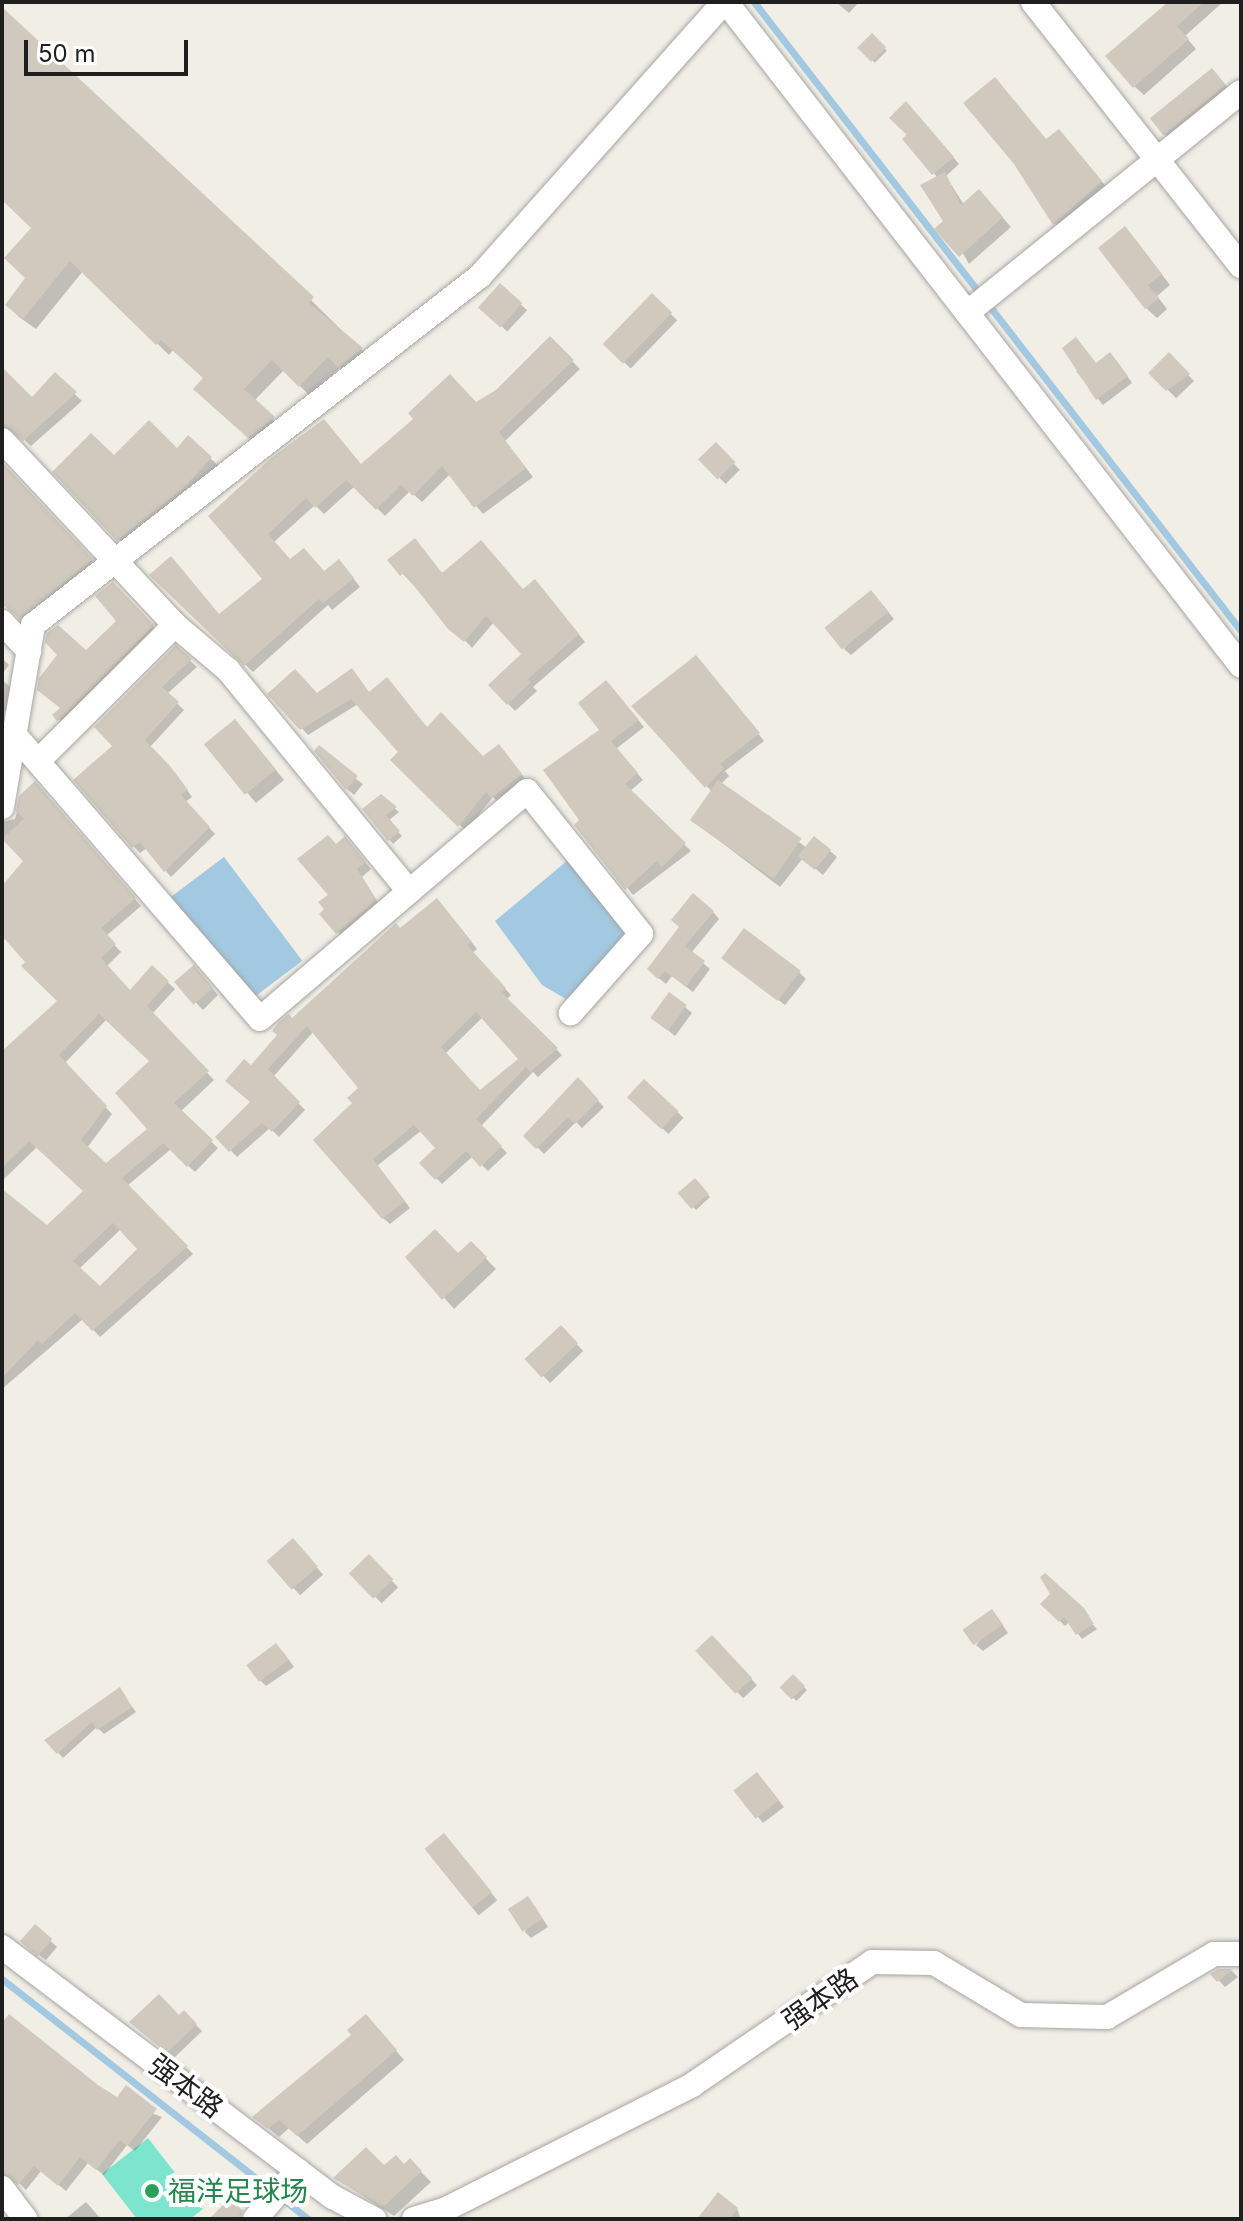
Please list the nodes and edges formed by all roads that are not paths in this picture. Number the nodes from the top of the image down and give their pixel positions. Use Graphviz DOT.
graph roads {
  1 [pos="725,2"];
  2 [pos="1033,2"];
  3 [pos="1241,92"];
  4 [pos="1157,160"];
  5 [pos="1241,266"];
  6 [pos="979,304"];
  7 [pos="2,440"];
  8 [pos="115,562"];
  9 [pos="2,622"];
  10 [pos="175,625"];
  11 [pos="29,651"];
  12 [pos="1241,666"];
  13 [pos="14,734"];
  14 [pos="38,761"];
  15 [pos="2,807"];
  16 [pos="409,891"];
  17 [pos="571,1013"];
  18 [pos="2,1947"];
  19 [pos="1241,1954"];
  20 [pos="284,2186"];
  21 [pos="2,2188"];
  22 [pos="25,2219"];
  23 [pos="255,2219"];
  24 [pos="374,2219"];
  25 [pos="414,2219"];
  1 -- 6 [label="street"];
  1 -- 8 [label="street"];
  2 -- 4 [label="street"];
  3 -- 4 [label="street"];
  4 -- 5 [label="street"];
  4 -- 6 [label="street"];
  6 -- 12 [label="street"];
  7 -- 8 [label="street"];
  8 -- 10 [label="street"];
  8 -- 11 [label="street"];
  9 -- 11 [label="street"];
  10 -- 14 [label="street"];
  10 -- 16 [label="street"];
  11 -- 13 [label="street"];
  13 -- 14 [label="street"];
  13 -- 15 [label="street"];
  14 -- 16 [label="street"];
  16 -- 17 [label="street"];
  18 -- 20 [label="street, 强本路"];
  19 -- 25 [label="street, 强本路"];
  20 -- 23 [label="street"];
  20 -- 24 [label="street, 强本路"];
  21 -- 22 [label="street"];
}
